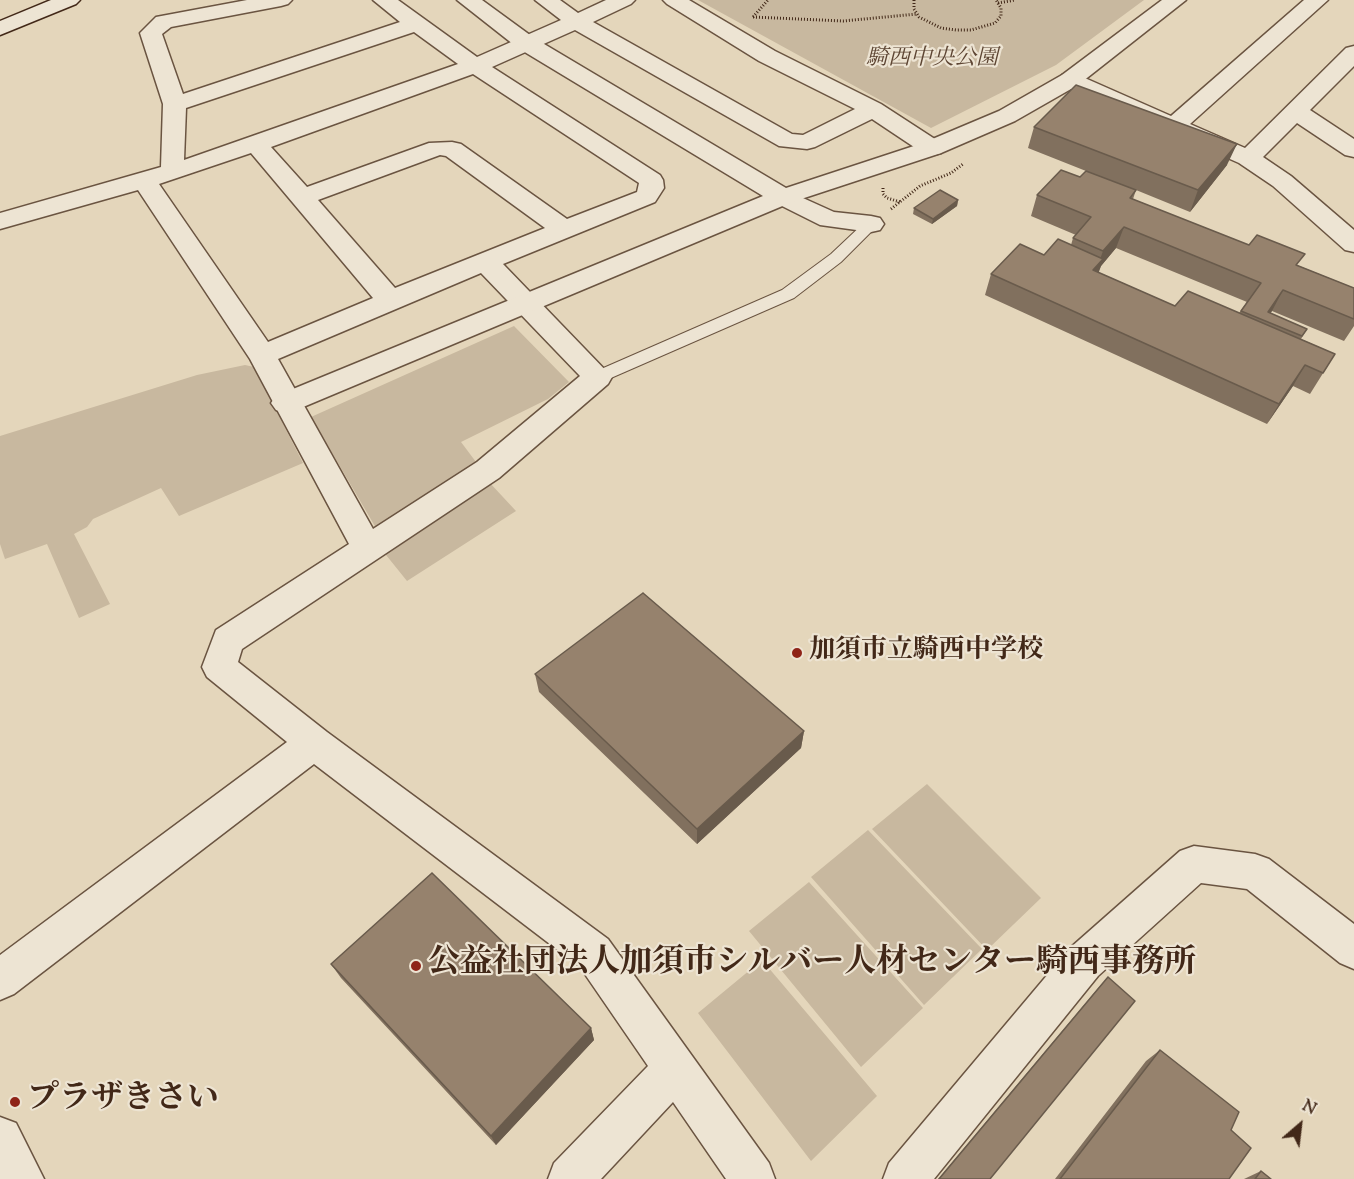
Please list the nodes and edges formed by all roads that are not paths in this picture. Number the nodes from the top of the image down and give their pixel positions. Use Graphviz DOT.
graph roads {
  1 [pos="69,0"];
  2 [pos="281,0"];
  3 [pos="384,0"];
  4 [pos="468,0"];
  5 [pos="546,0"];
  6 [pos="624,0"];
  7 [pos="674,0"];
  8 [pos="1175,0"];
  9 [pos="1317,0"];
  10 [pos="576,21"];
  11 [pos="415,24"];
  12 [pos="0,29"];
  13 [pos="526,43"];
  14 [pos="1352,59"];
  15 [pos="475,66"];
  16 [pos="1070,80"];
  17 [pos="175,104"];
  18 [pos="873,109"];
  19 [pos="1294,110"];
  20 [pos="1175,125"];
  21 [pos="256,144"];
  22 [pos="932,148"];
  23 [pos="1354,150"];
  24 [pos="1248,158"];
  25 [pos="174,172"];
  26 [pos="144,182"];
  27 [pos="303,196"];
  28 [pos="783,197"];
  29 [pos="0,221"];
  30 [pos="871,224"];
  31 [pos="564,229"];
  32 [pos="1354,244"];
  33 [pos="485,261"];
  34 [pos="391,301"];
  35 [pos="525,303"];
  36 [pos="261,355"];
  37 [pos="598,377"];
  38 [pos="286,403"];
  39 [pos="367,548"];
  40 [pos="314,743"];
  41 [pos="1354,949"];
  42 [pos="0,980"];
  43 [pos="675,1068"];
  44 [pos="0,1140"];
  45 [pos="22,1179"];
  46 [pos="570,1179"];
  47 [pos="753,1179"];
  48 [pos="905,1179"];
  1 -- 12 [label="street"];
  2 -- 17 [label="street"];
  3 -- 11 [label="street"];
  4 -- 13 [label="street"];
  5 -- 10 [label="street"];
  6 -- 10 [label="street"];
  7 -- 18 [label="street"];
  8 -- 16 [label="street"];
  9 -- 20 [label="street"];
  10 -- 13 [label="street"];
  10 -- 18 [label="street"];
  11 -- 15 [label="street"];
  11 -- 17 [label="street"];
  13 -- 15 [label="street"];
  13 -- 28 [label="street"];
  14 -- 19 [label="street"];
  15 -- 21 [label="street"];
  15 -- 31 [label="street"];
  16 -- 20 [label="street"];
  16 -- 22 [label="street"];
  17 -- 25 [label="street"];
  18 -- 22 [label="street"];
  19 -- 23 [label="street"];
  19 -- 24 [label="street"];
  20 -- 24 [label="street"];
  21 -- 25 [label="street"];
  21 -- 27 [label="street"];
  22 -- 28 [label="street"];
  24 -- 32 [label="street"];
  25 -- 26 [label="street"];
  26 -- 29 [label="street"];
  26 -- 36 [label="street"];
  27 -- 31 [label="street"];
  27 -- 34 [label="street"];
  28 -- 30 [label="street"];
  28 -- 35 [label="street"];
  30 -- 37 [label="lane"];
  31 -- 33 [label="street"];
  33 -- 34 [label="street"];
  33 -- 35 [label="street"];
  34 -- 36 [label="street"];
  35 -- 37 [label="street"];
  35 -- 38 [label="street"];
  36 -- 38 [label="street"];
  37 -- 39 [label="street"];
  38 -- 39 [label="street"];
  39 -- 40 [label="street"];
  40 -- 42 [label="street"];
  40 -- 43 [label="street"];
  41 -- 48 [label="street"];
  43 -- 46 [label="street"];
  43 -- 47 [label="street"];
  44 -- 45 [label="street"];
}
